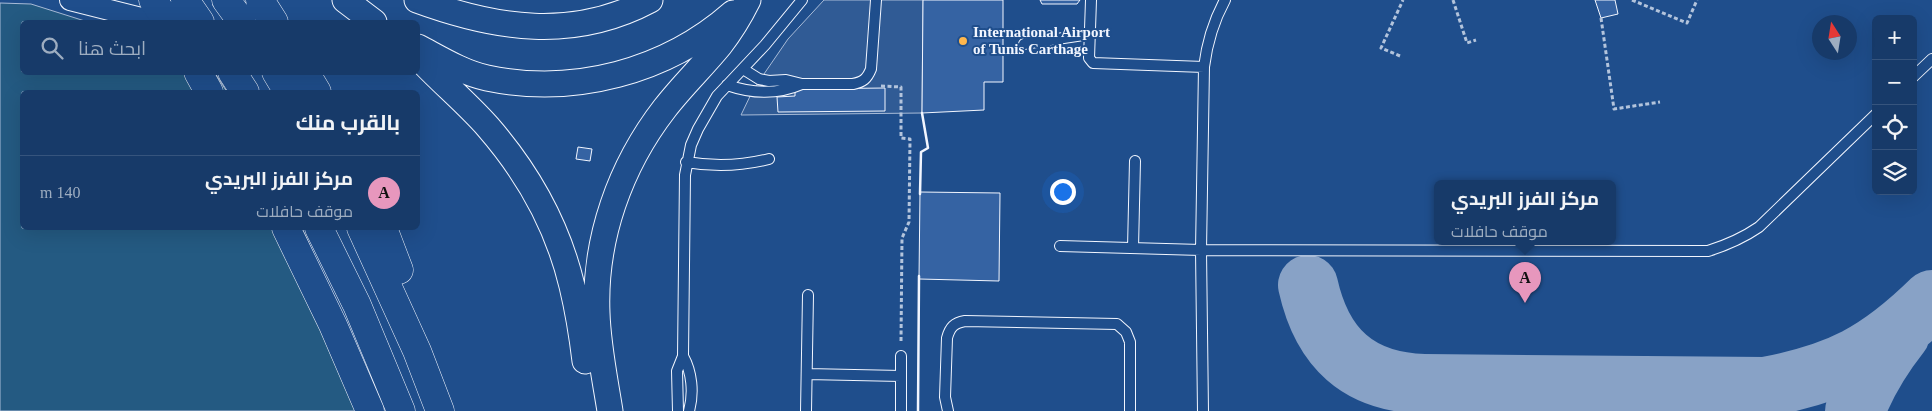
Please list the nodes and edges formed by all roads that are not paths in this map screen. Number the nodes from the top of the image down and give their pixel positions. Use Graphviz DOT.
graph roads {
  1 [pos="70,0"];
  2 [pos="152,0"];
  3 [pos="185,0"];
  4 [pos="226,0"];
  5 [pos="260,0"];
  6 [pos="346,0"];
  7 [pos="417,0"];
  8 [pos="650,0"];
  9 [pos="748,0"];
  10 [pos="802,0"];
  11 [pos="876,0"];
  12 [pos="1091,0"];
  13 [pos="1225,0"];
  14 [pos="149,20"];
  15 [pos="167,20"];
  16 [pos="199,20"];
  17 [pos="241,20"];
  18 [pos="273,20"];
  19 [pos="371,20"];
  20 [pos="1090,34"];
  21 [pos="1024,44"];
  22 [pos="420,48"];
  23 [pos="420,59"];
  24 [pos="1932,59"];
  25 [pos="1204,67"];
  26 [pos="743,69"];
  27 [pos="1917,73"];
  28 [pos="200,75"];
  29 [pos="234,75"];
  30 [pos="278,75"];
  31 [pos="308,75"];
  32 [pos="802,84"];
  33 [pos="727,85"];
  34 [pos="208,90"];
  35 [pos="243,90"];
  36 [pos="287,90"];
  37 [pos="316,90"];
  38 [pos="1872,118"];
  39 [pos="769,159"];
  40 [pos="1135,161"];
  41 [pos="686,162"];
  42 [pos="287,230"];
  43 [pos="320,230"];
  44 [pos="362,230"];
  45 [pos="384,230"];
  46 [pos="1060,246"];
  47 [pos="1133,248"];
  48 [pos="1200,250"];
  49 [pos="808,295"];
  50 [pos="417,351"];
  51 [pos="683,356"];
  52 [pos="901,356"];
  53 [pos="807,374"];
  54 [pos="901,376"];
  55 [pos="370,411"];
  56 [pos="402,411"];
  57 [pos="440,411"];
  58 [pos="593,411"];
  59 [pos="610,411"];
  60 [pos="678,411"];
  61 [pos="689,411"];
  62 [pos="806,411"];
  63 [pos="901,411"];
  64 [pos="948,411"];
  65 [pos="1130,411"];
  66 [pos="1203,411"];
  1 -- 14 [label="street"];
  2 -- 15 [label="highway"];
  3 -- 16 [label="highway"];
  4 -- 17 [label="highway"];
  5 -- 18 [label="highway"];
  6 -- 19 [label="street"];
  7 -- 8 [label="street"];
  9 -- 22 [label="street"];
  9 -- 59 [label="street"];
  10 -- 26 [label="lane"];
  11 -- 32 [label="lane"];
  12 -- 20 [label="lane"];
  13 -- 25 [label="lane"];
  20 -- 21 [label="lane"];
  20 -- 25 [label="lane"];
  23 -- 58 [label="street"];
  24 -- 27 [label="lane"];
  25 -- 48 [label="lane"];
  26 -- 32 [label="lane"];
  26 -- 33 [label="lane"];
  28 -- 34 [label="highway"];
  29 -- 35 [label="highway"];
  30 -- 36 [label="highway"];
  31 -- 37 [label="highway"];
  32 -- 33 [label="lane"];
  33 -- 41 [label="lane"];
  38 -- 48 [label="lane"];
  39 -- 41 [label="lane"];
  40 -- 47 [label="lane"];
  41 -- 51 [label="lane"];
  42 -- 55 [label="highway"];
  43 -- 56 [label="highway"];
  44 -- 50 [label="highway"];
  45 -- 50 [label="highway"];
  46 -- 47 [label="lane"];
  47 -- 48 [label="lane"];
  48 -- 66 [label="lane"];
  49 -- 53 [label="lane"];
  50 -- 57 [label="highway"];
  51 -- 60 [label="lane"];
  51 -- 61 [label="lane"];
  52 -- 54 [label="lane"];
  53 -- 54 [label="lane"];
  53 -- 62 [label="lane"];
  54 -- 63 [label="lane"];
  64 -- 65 [label="lane"];
}
